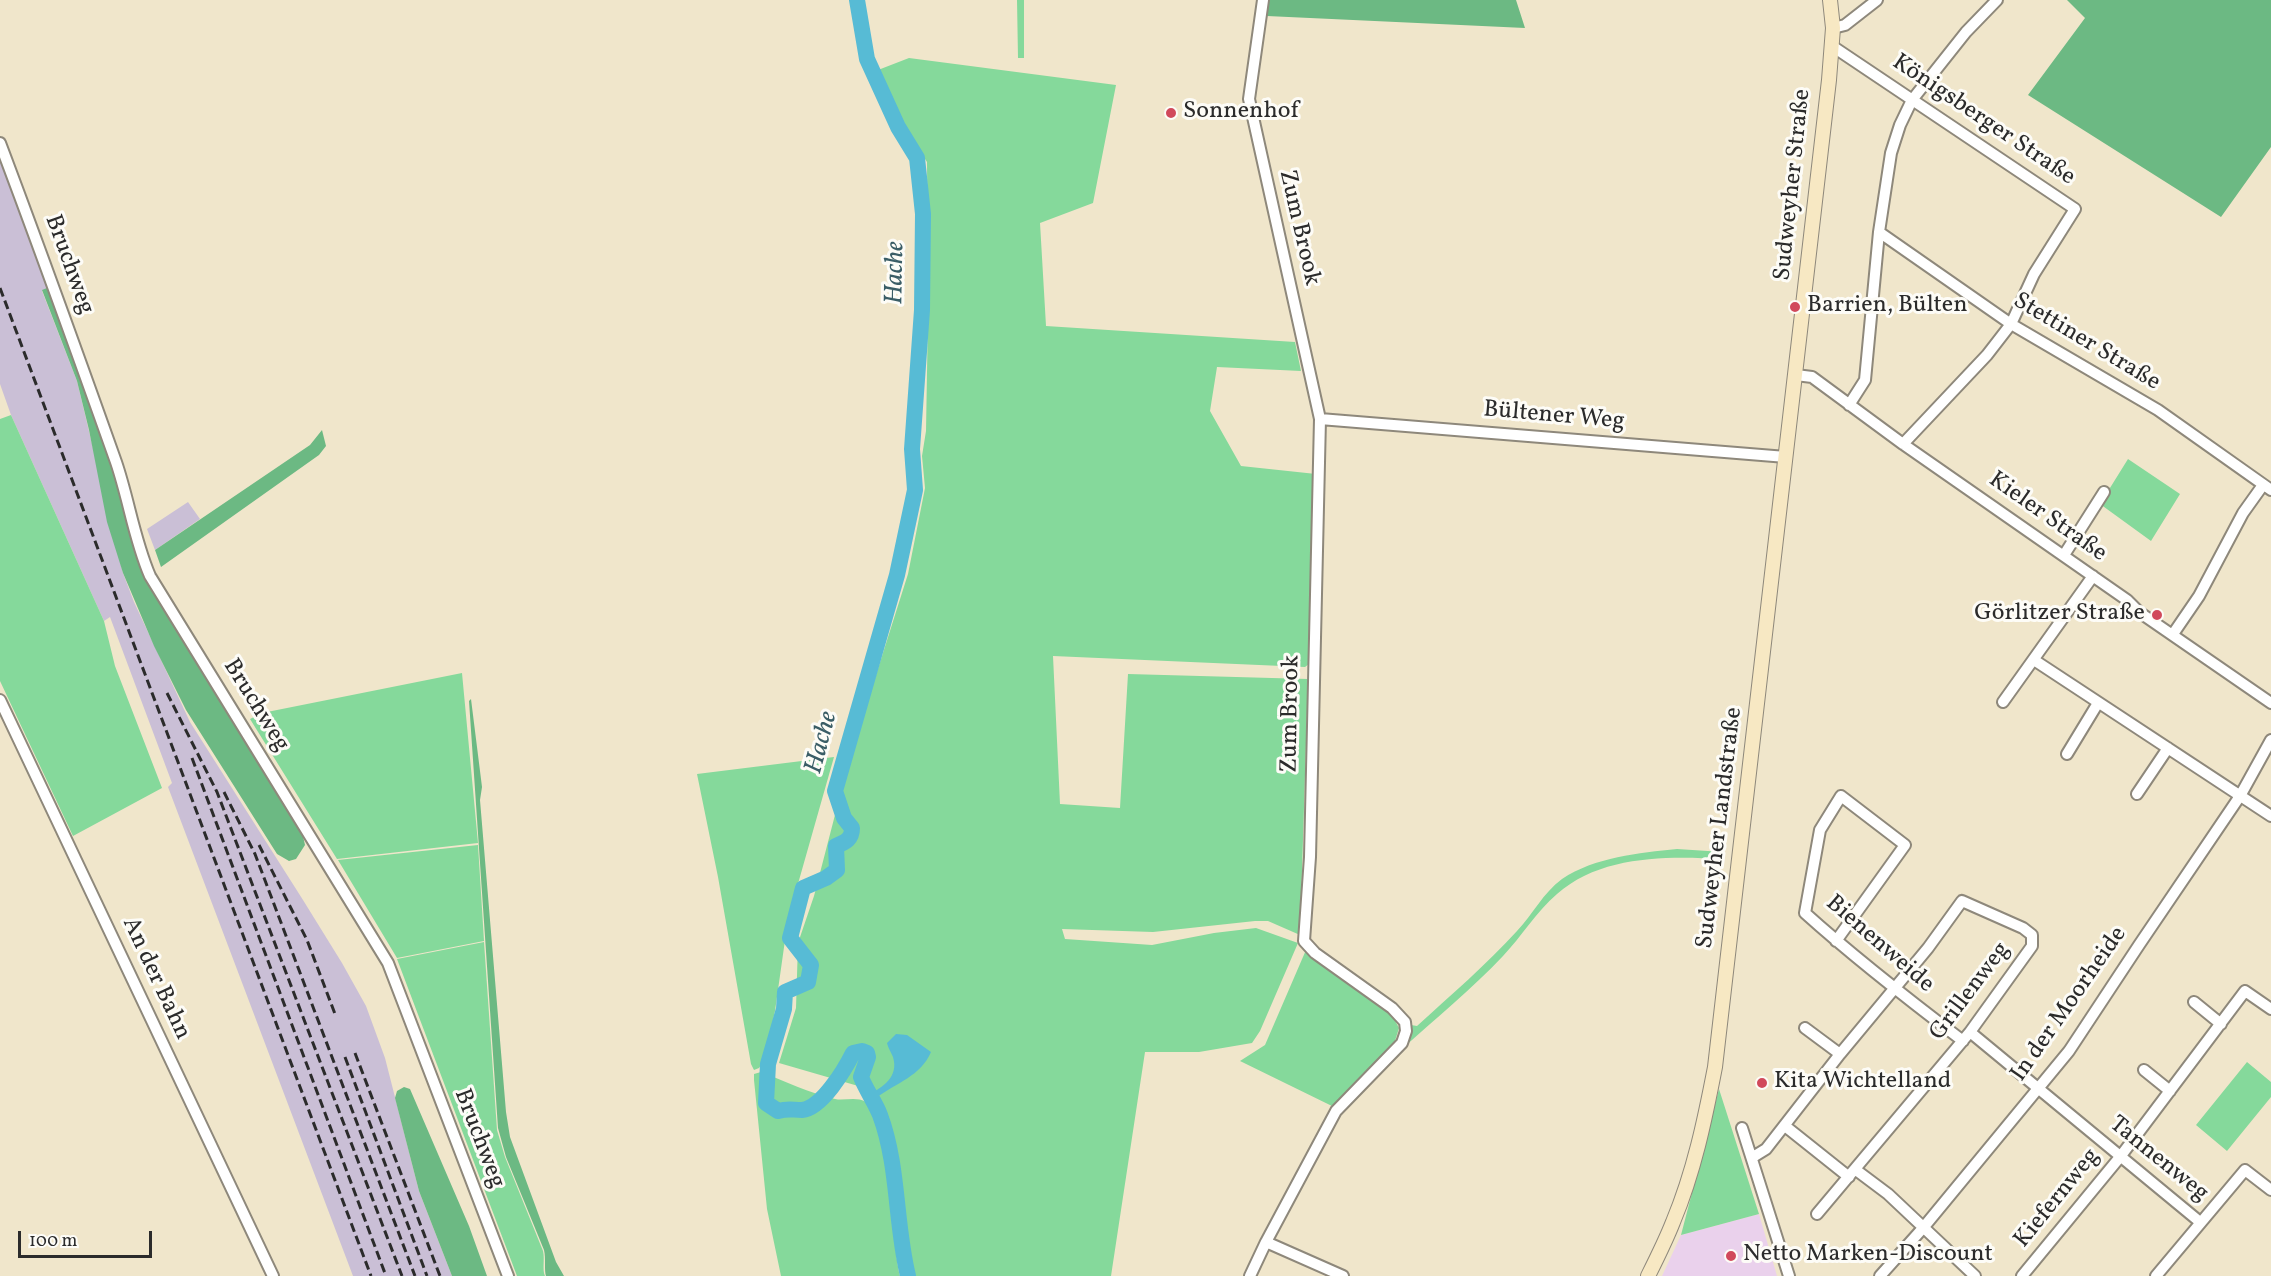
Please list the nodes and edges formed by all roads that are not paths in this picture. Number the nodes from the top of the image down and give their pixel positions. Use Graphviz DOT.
graph roads {
  1 [pos="1263,0"];
  2 [pos="1830,0"];
  3 [pos="1877,0"];
  4 [pos="1997,0"];
  5 [pos="1833,28"];
  6 [pos="1832,46"];
  7 [pos="1912,100"];
  8 [pos="0,143"];
  9 [pos="1879,232"];
  10 [pos="2011,324"];
  11 [pos="1796,375"];
  12 [pos="1849,405"];
  13 [pos="1320,419"];
  14 [pos="1903,444"];
  15 [pos="1786,457"];
  16 [pos="2267,488"];
  17 [pos="2104,492"];
  18 [pos="2064,555"];
  19 [pos="2093,576"];
  20 [pos="2172,634"];
  21 [pos="2034,660"];
  22 [pos="0,700"];
  23 [pos="2003,702"];
  24 [pos="2098,703"];
  25 [pos="2271,703"];
  26 [pos="2271,740"];
  27 [pos="2168,748"];
  28 [pos="2067,754"];
  29 [pos="2138,794"];
  30 [pos="2240,796"];
  31 [pos="2271,816"];
  32 [pos="1836,941"];
  33 [pos="1894,989"];
  34 [pos="2194,1002"];
  35 [pos="2271,1009"];
  36 [pos="2221,1024"];
  37 [pos="1805,1028"];
  38 [pos="1967,1036"];
  39 [pos="1840,1054"];
  40 [pos="2144,1070"];
  41 [pos="2039,1088"];
  42 [pos="2170,1091"];
  43 [pos="1785,1126"];
  44 [pos="1742,1128"];
  45 [pos="1753,1157"];
  46 [pos="2120,1157"];
  47 [pos="1852,1174"];
  48 [pos="2271,1190"];
  49 [pos="1817,1214"];
  50 [pos="2200,1222"];
  51 [pos="1923,1228"];
  52 [pos="1266,1242"];
  53 [pos="273,1276"];
  54 [pos="508,1276"];
  55 [pos="1250,1276"];
  56 [pos="1343,1276"];
  57 [pos="1648,1276"];
  58 [pos="1790,1276"];
  59 [pos="1880,1276"];
  60 [pos="1975,1276"];
  61 [pos="2022,1276"];
  62 [pos="2156,1276"];
  1 -- 13 [label="street, Zum Brook"];
  2 -- 5 [label="main road, Sudweyher Straße"];
  3 -- 5 [label="street"];
  4 -- 7 [label="street"];
  5 -- 6 [label="main road, Sudweyher Straße"];
  6 -- 7 [label="street, Königsberger Straße"];
  6 -- 11 [label="main road, Sudweyher Straße"];
  7 -- 9 [label="street"];
  7 -- 10 [label="street, Königsberger Straße"];
  8 -- 54 [label="street, Bruchweg"];
  9 -- 10 [label="street, Stettiner Straße"];
  9 -- 12 [label="street"];
  10 -- 14 [label="street, Königsberger Straße"];
  10 -- 16 [label="street, Stettiner Straße"];
  11 -- 12 [label="street, Kieler Straße"];
  11 -- 15 [label="main road, Sudweyher Landstraße"];
  12 -- 14 [label="street, Kieler Straße"];
  13 -- 15 [label="street, Bültener Weg"];
  13 -- 52 [label="street, Zum Brook"];
  14 -- 18 [label="street, Kieler Straße"];
  15 -- 57 [label="main road, Sudweyher Landstraße"];
  16 -- 20 [label="street"];
  17 -- 18 [label="street"];
  18 -- 19 [label="street, Kieler Straße"];
  19 -- 20 [label="street, Kieler Straße"];
  19 -- 21 [label="street"];
  20 -- 25 [label="street, Kieler Straße"];
  21 -- 23 [label="street"];
  21 -- 24 [label="street"];
  22 -- 53 [label="street, An der Bahn"];
  24 -- 27 [label="street"];
  24 -- 28 [label="street"];
  26 -- 30 [label="street, In der Moorheide"];
  27 -- 29 [label="street"];
  27 -- 30 [label="street"];
  30 -- 31 [label="street"];
  30 -- 41 [label="street, In der Moorheide"];
  32 -- 32 [label="street, Bienenweide"];
  32 -- 33 [label="street, Bienenweide"];
  33 -- 38 [label="street, Bienenweide"];
  33 -- 38 [label="street, Grillenweg"];
  33 -- 39 [label="street"];
  34 -- 36 [label="street"];
  35 -- 36 [label="street, Kiefernweg"];
  36 -- 42 [label="street, Kiefernweg"];
  37 -- 39 [label="street"];
  38 -- 41 [label="street, Bienenweide"];
  38 -- 47 [label="street, Grillenweg"];
  39 -- 43 [label="street"];
  40 -- 42 [label="street"];
  41 -- 46 [label="street, Tannenweg"];
  41 -- 51 [label="street, In der Moorheide"];
  42 -- 46 [label="street, Kiefernweg"];
  43 -- 45 [label="street"];
  43 -- 47 [label="street"];
  44 -- 45 [label="street"];
  45 -- 58 [label="street"];
  46 -- 50 [label="street, Tannenweg"];
  46 -- 61 [label="street, Kiefernweg"];
  47 -- 49 [label="street, Grillenweg"];
  47 -- 51 [label="street"];
  48 -- 50 [label="street, Tannenweg"];
  50 -- 62 [label="street"];
  51 -- 59 [label="street, In der Moorheide"];
  51 -- 60 [label="street"];
  52 -- 55 [label="street, Zum Brook"];
  52 -- 56 [label="street"];
}
